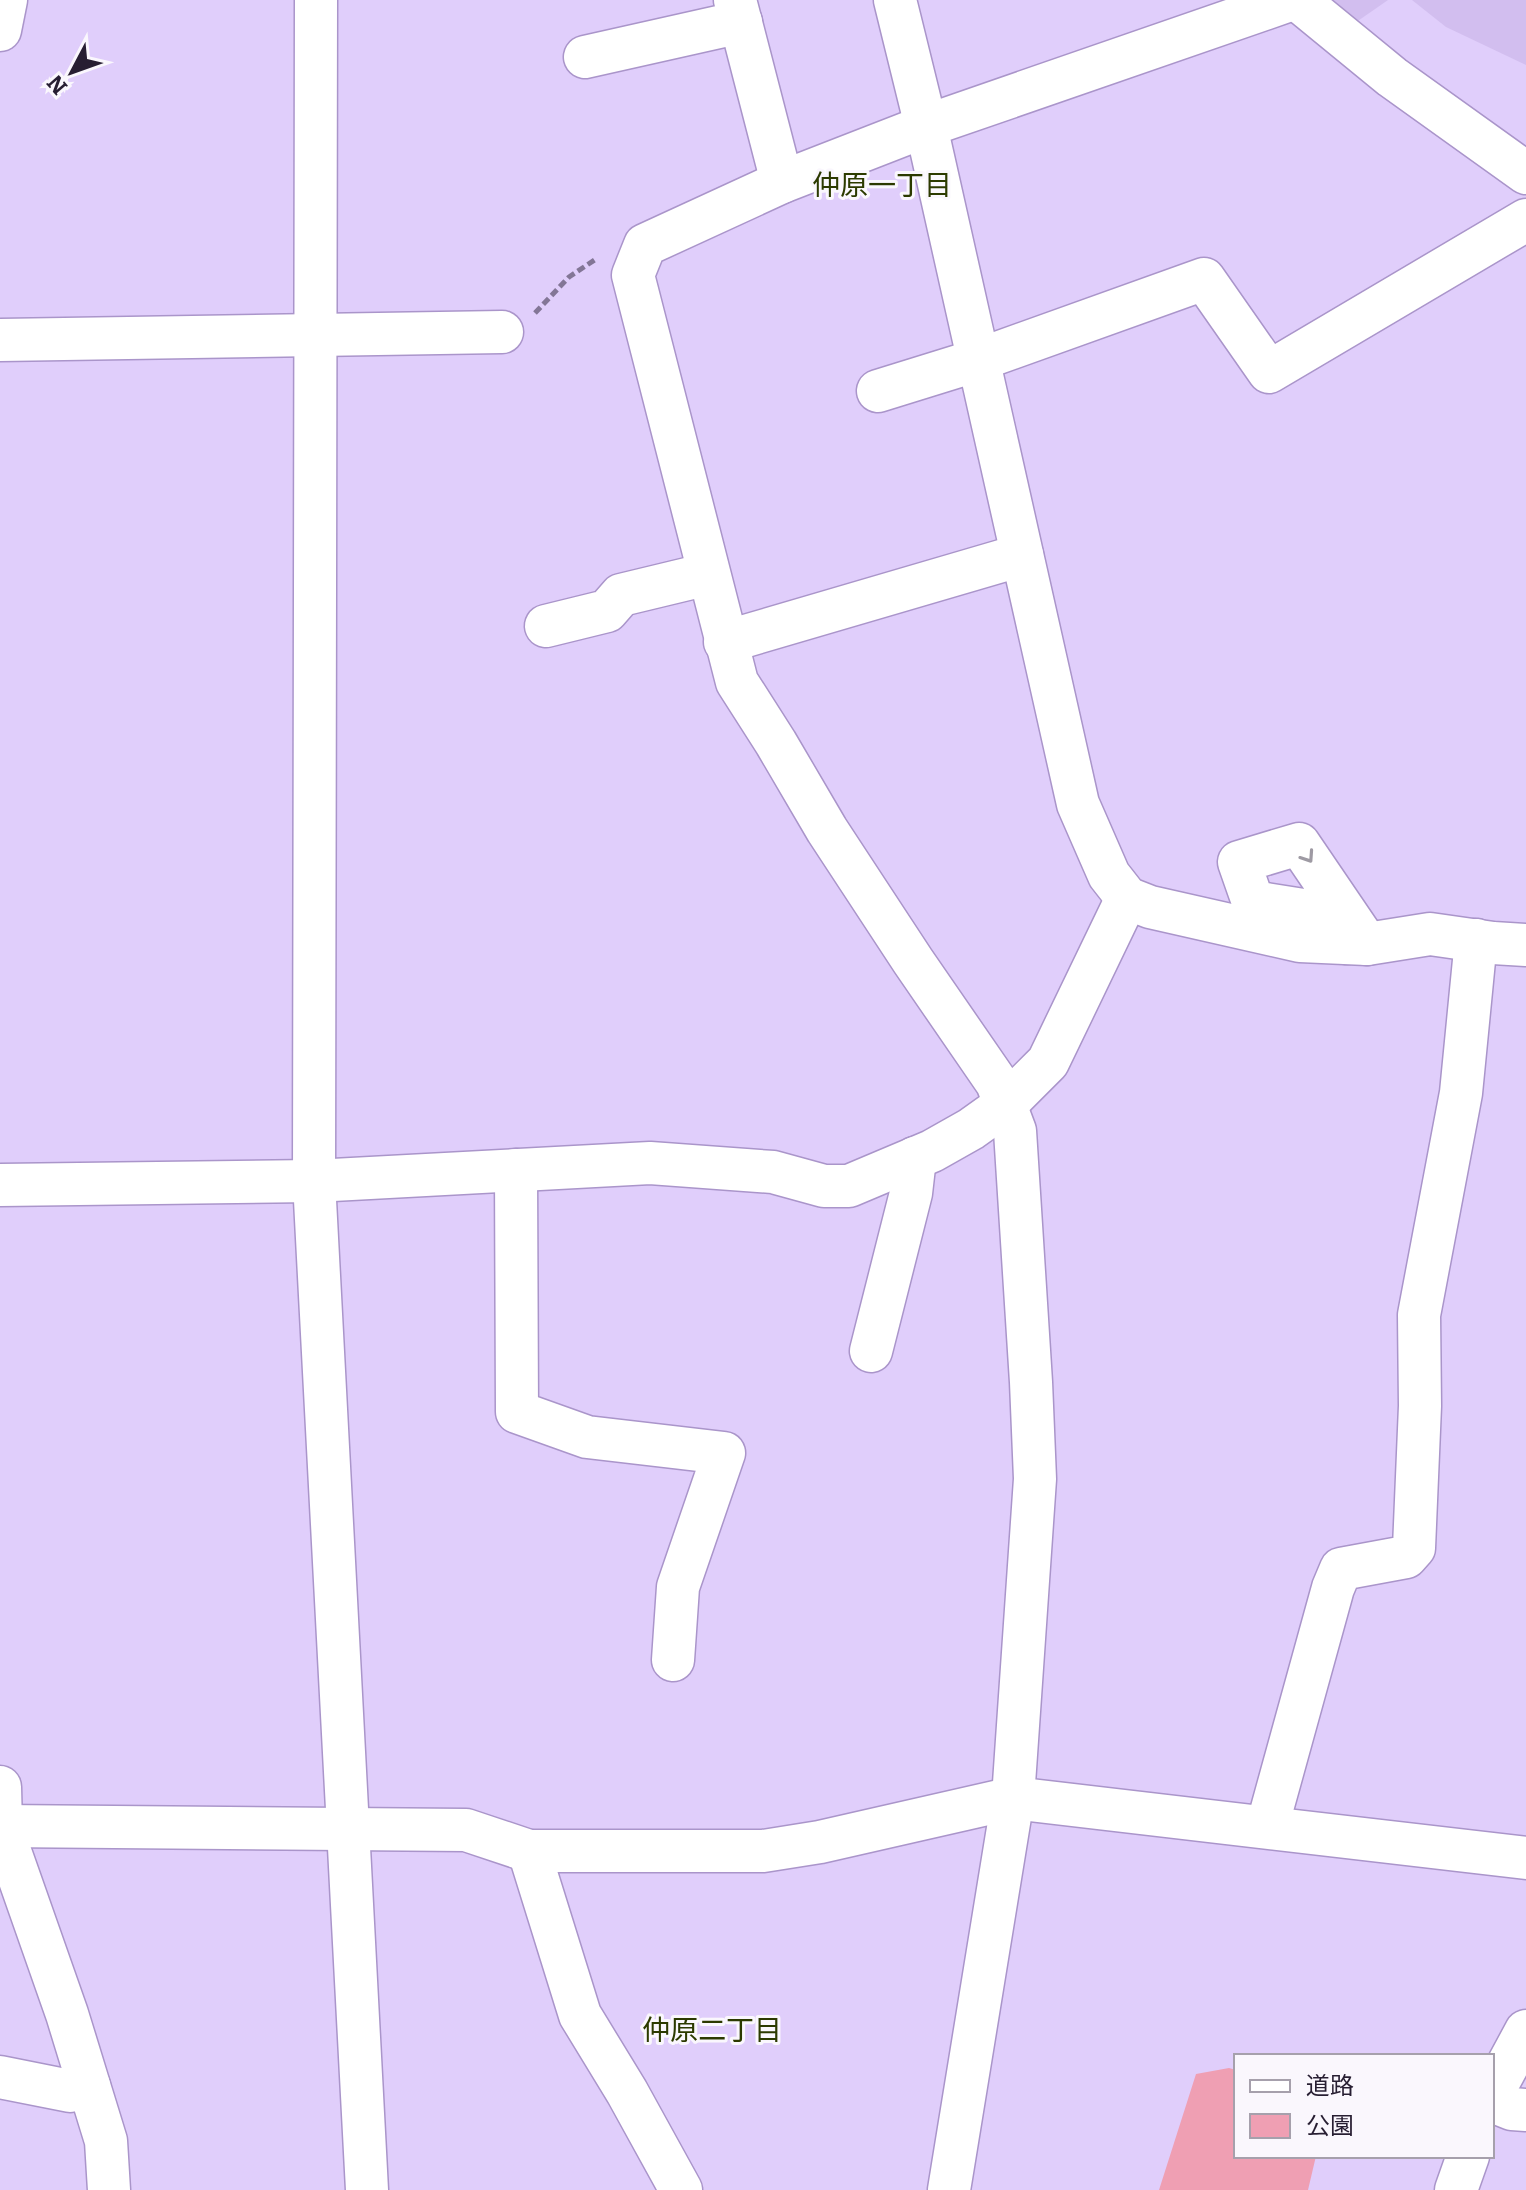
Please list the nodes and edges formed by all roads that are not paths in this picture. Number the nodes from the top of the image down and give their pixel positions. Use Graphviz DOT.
graph roads {
  1 [pos="6,0"];
  2 [pos="316,0"];
  3 [pos="895,0"];
  4 [pos="1290,0"];
  5 [pos="1298,0"];
  6 [pos="738,11"];
  7 [pos="0,30"];
  8 [pos="585,57"];
  9 [pos="926,126"];
  10 [pos="1526,173"];
  11 [pos="782,182"];
  12 [pos="1526,220"];
  13 [pos="502,332"];
  14 [pos="316,336"];
  15 [pos="0,340"];
  16 [pos="978,360"];
  17 [pos="878,391"];
  18 [pos="1022,555"];
  19 [pos="708,574"];
  20 [pos="546,626"];
  21 [pos="725,642"];
  22 [pos="1127,898"];
  23 [pos="1476,940"];
  24 [pos="1526,945"];
  25 [pos="1006,1104"];
  26 [pos="915,1158"];
  27 [pos="516,1170"];
  28 [pos="314,1181"];
  29 [pos="0,1185"];
  30 [pos="871,1351"];
  31 [pos="673,1660"];
  32 [pos="0,1787"];
  33 [pos="1013,1798"];
  34 [pos="1,1826"];
  35 [pos="1267,1827"];
  36 [pos="348,1829"];
  37 [pos="529,1851"];
  38 [pos="1526,1858"];
  39 [pos="15,1910"];
  40 [pos="1526,2031"];
  41 [pos="0,2077"];
  42 [pos="89,2086"];
  43 [pos="1494,2090"];
  44 [pos="1494,2102"];
  45 [pos="1526,2110"];
  46 [pos="1467,2158"];
  47 [pos="109,2190"];
  48 [pos="367,2190"];
  49 [pos="681,2190"];
  50 [pos="949,2190"];
  51 [pos="1456,2190"];
  1 -- 7 [label="street"];
  2 -- 14 [label="street"];
  3 -- 9 [label="street"];
  4 -- 9 [label="street"];
  5 -- 10 [label="street"];
  6 -- 8 [label="street"];
  6 -- 11 [label="street"];
  9 -- 11 [label="street"];
  9 -- 16 [label="street"];
  11 -- 19 [label="street"];
  12 -- 16 [label="street"];
  13 -- 14 [label="street"];
  14 -- 15 [label="street"];
  14 -- 28 [label="street"];
  16 -- 17 [label="street"];
  16 -- 18 [label="street"];
  18 -- 21 [label="street"];
  18 -- 22 [label="street"];
  19 -- 20 [label="street"];
  19 -- 21 [label="street"];
  21 -- 25 [label="street"];
  22 -- 23 [label="street"];
  22 -- 25 [label="street"];
  23 -- 24 [label="street"];
  23 -- 35 [label="street"];
  25 -- 26 [label="street"];
  25 -- 33 [label="street"];
  26 -- 27 [label="street"];
  26 -- 30 [label="street"];
  27 -- 28 [label="street"];
  27 -- 31 [label="street"];
  28 -- 29 [label="street"];
  28 -- 36 [label="street"];
  32 -- 34 [label="street"];
  33 -- 35 [label="street"];
  33 -- 37 [label="street"];
  33 -- 50 [label="street"];
  34 -- 36 [label="street"];
  34 -- 39 [label="street"];
  35 -- 38 [label="street"];
  36 -- 37 [label="street"];
  36 -- 48 [label="street"];
  37 -- 49 [label="street"];
  39 -- 42 [label="street"];
  40 -- 43 [label="street"];
  41 -- 42 [label="street"];
  42 -- 47 [label="street"];
  44 -- 45 [label="street"];
  46 -- 51 [label="street"];
}
